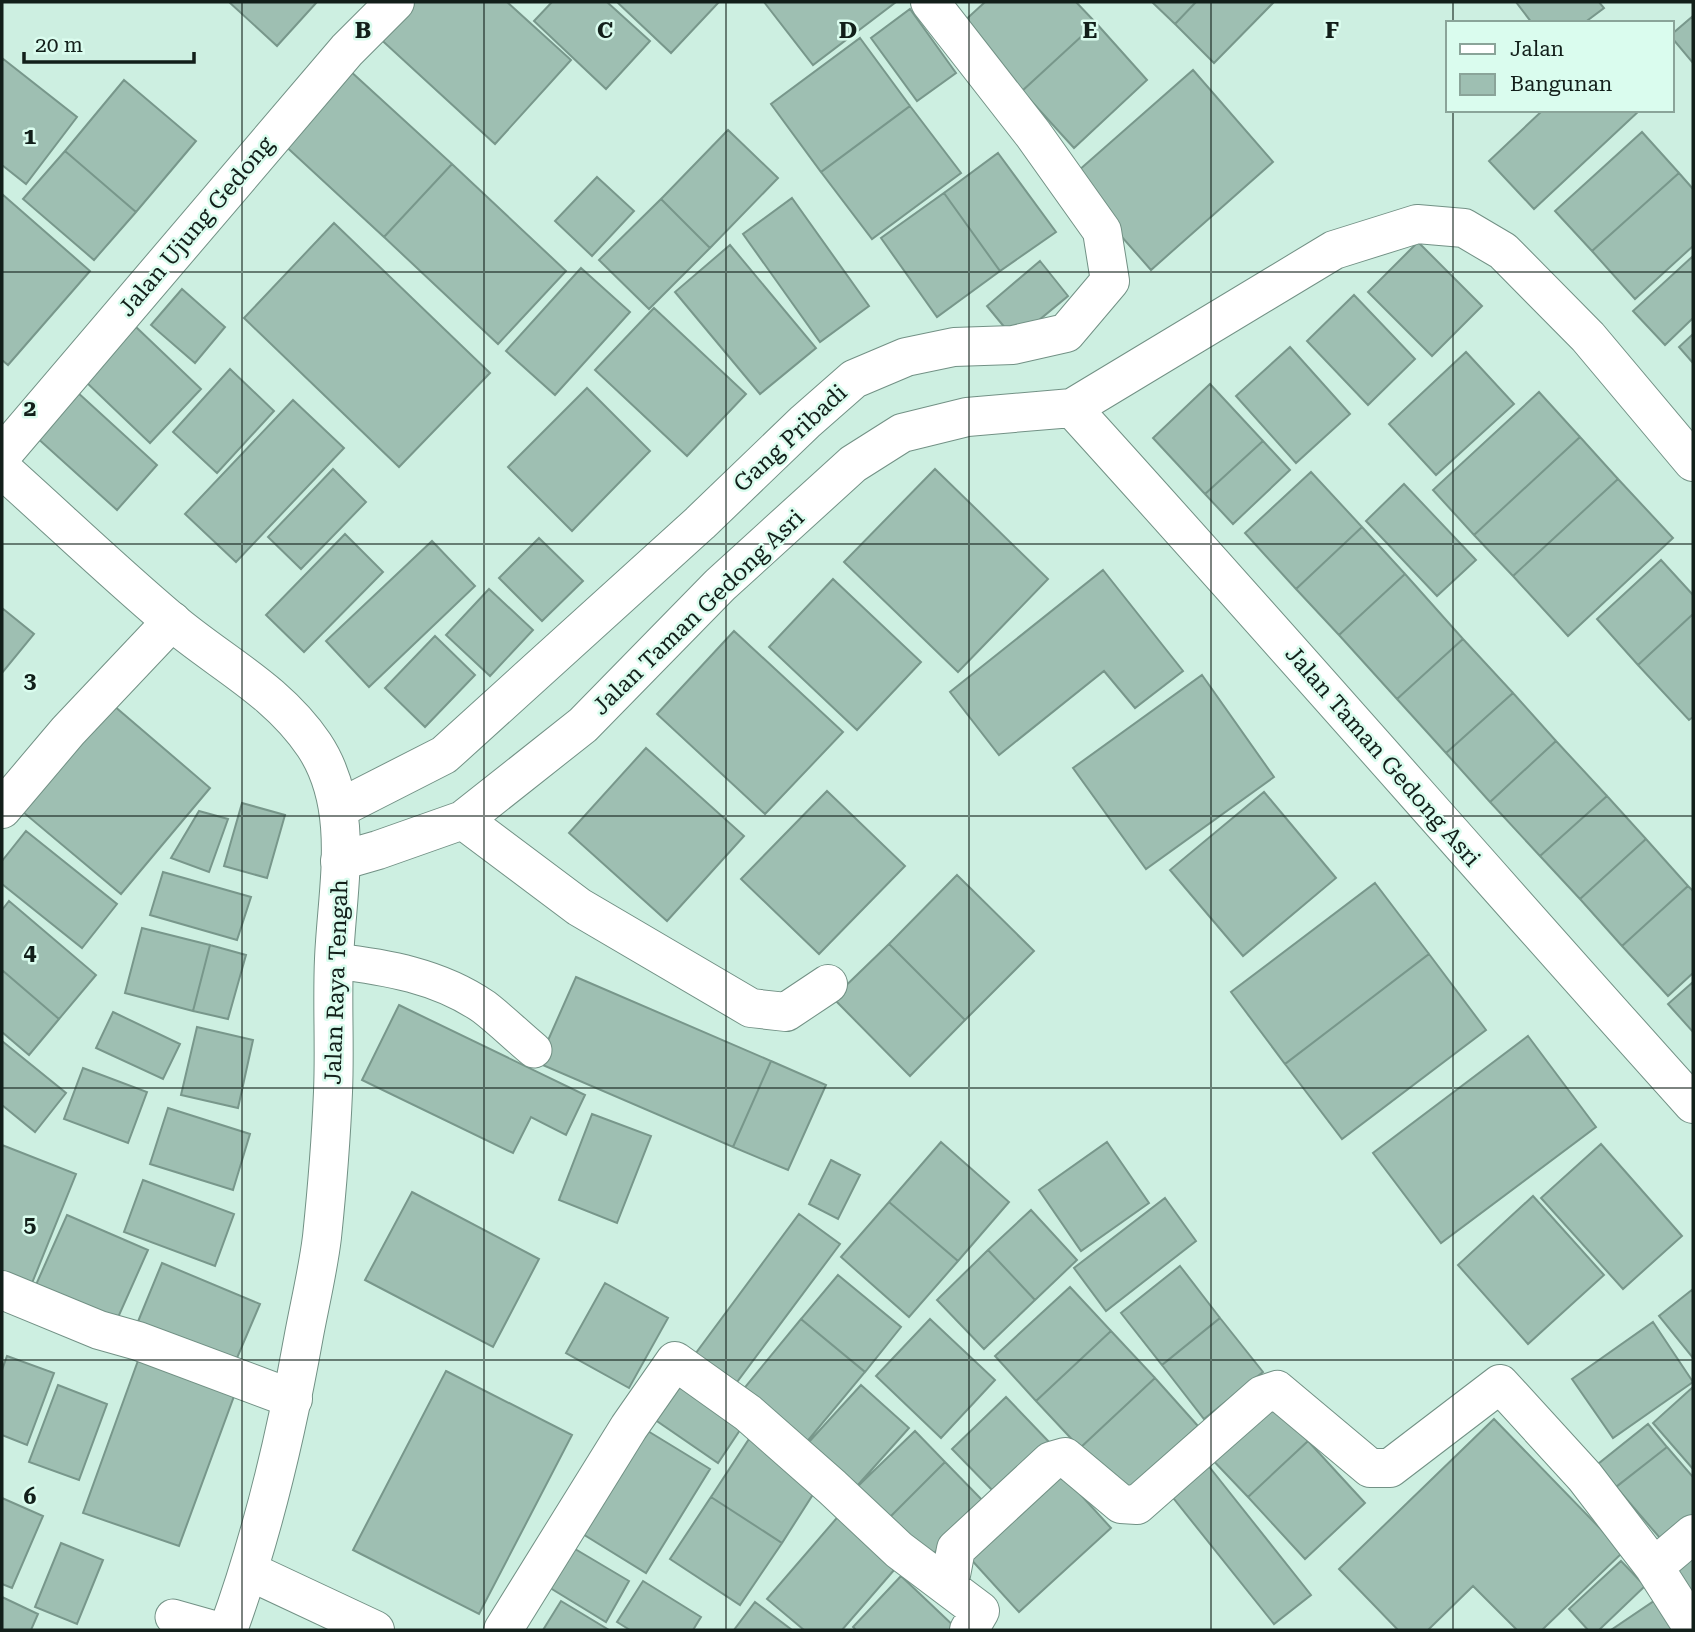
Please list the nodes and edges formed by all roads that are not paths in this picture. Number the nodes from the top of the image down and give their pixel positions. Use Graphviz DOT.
graph roads {
  1 [pos="395,2"];
  2 [pos="930,2"];
  3 [pos="1072,408"];
  4 [pos="2,455"];
  5 [pos="1693,461"];
  6 [pos="2,468"];
  7 [pos="172,621"];
  8 [pos="340,808"];
  9 [pos="2,809"];
  10 [pos="463,820"];
  11 [pos="340,861"];
  12 [pos="334,961"];
  13 [pos="828,984"];
  14 [pos="534,1050"];
  15 [pos="1693,1104"];
  16 [pos="2,1290"];
  17 [pos="293,1399"];
  18 [pos="1693,1534"];
  19 [pos="1654,1567"];
  20 [pos="249,1571"];
  21 [pos="943,1583"];
  22 [pos="173,1617"];
  23 [pos="974,1621"];
  24 [pos="1693,1628"];
  25 [pos="219,1630"];
  26 [pos="228,1630"];
  27 [pos="374,1630"];
  28 [pos="503,1630"];
  1 -- 4 [label="street, Jalan Ujung Gedong"];
  2 -- 8 [label="street, Gang Pribadi"];
  3 -- 5 [label="street, Jalan Taman Gedong Asri"];
  3 -- 10 [label="street, Jalan Taman Gedong Asri"];
  3 -- 15 [label="street, Jalan Taman Gedong Asri"];
  6 -- 7 [label="street, Jalan Raya Tengah"];
  7 -- 8 [label="street, Jalan Raya Tengah"];
  7 -- 9 [label="street"];
  8 -- 11 [label="street, Jalan Raya Tengah"];
  10 -- 11 [label="street, Jalan Taman Gedong Asri"];
  10 -- 13 [label="street"];
  11 -- 12 [label="street, Jalan Raya Tengah"];
  12 -- 14 [label="lane"];
  12 -- 17 [label="street, Jalan Raya Tengah"];
  16 -- 17 [label="street"];
  17 -- 20 [label="street, Jalan Raya Tengah"];
  18 -- 19 [label="street"];
  19 -- 21 [label="street"];
  19 -- 24 [label="street"];
  20 -- 26 [label="street, Jalan Raya Tengah"];
  20 -- 27 [label="street"];
  21 -- 23 [label="street"];
  21 -- 28 [label="street"];
  22 -- 25 [label="lane"];
}
